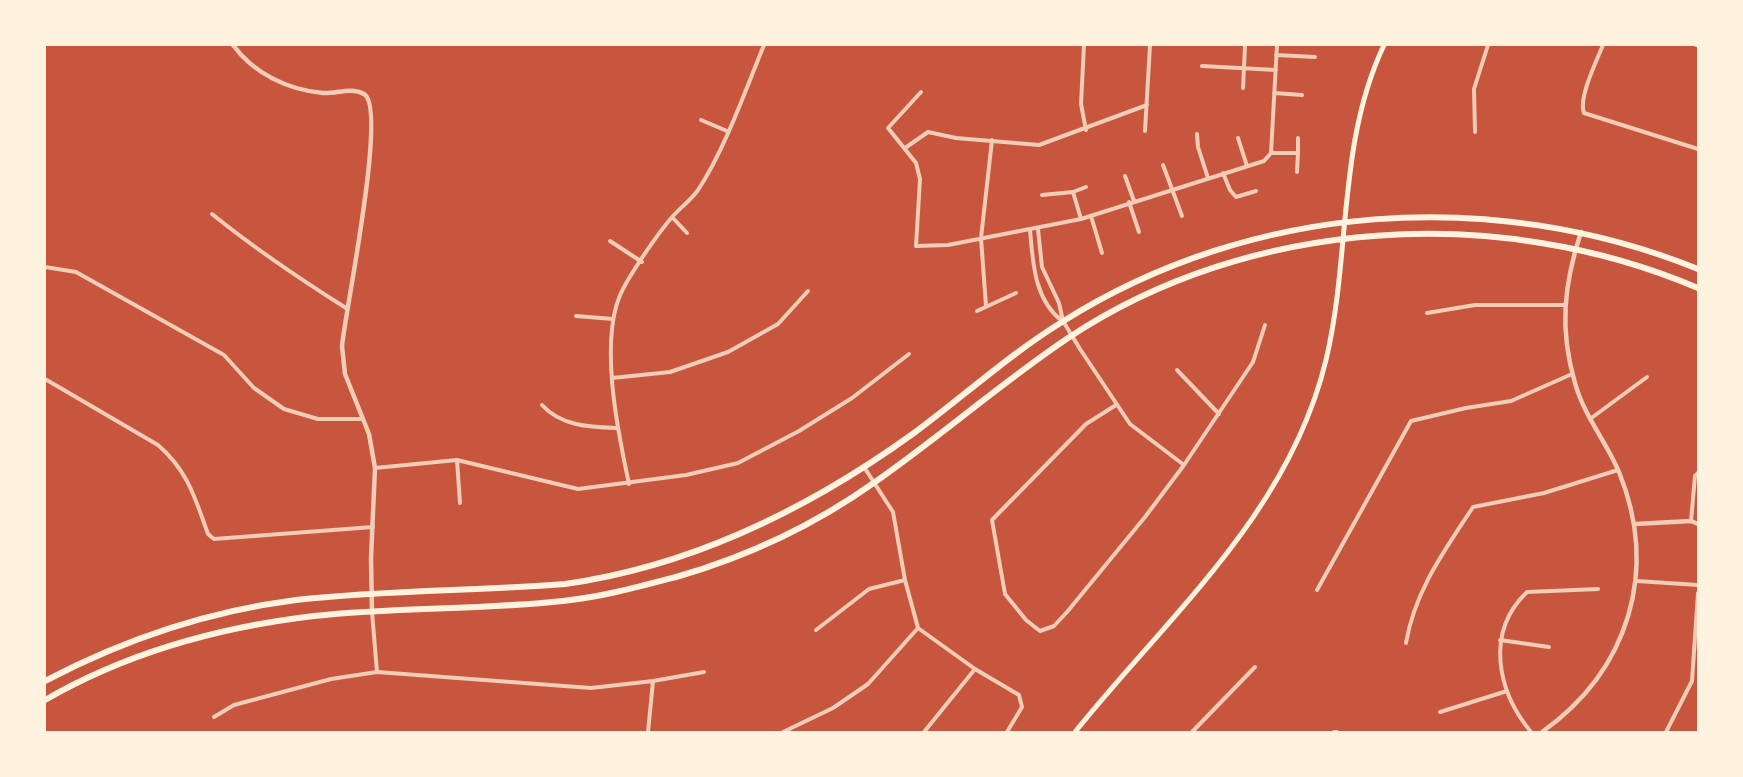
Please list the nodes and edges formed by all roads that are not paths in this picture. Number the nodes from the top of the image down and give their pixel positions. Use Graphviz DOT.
graph roads {
  1 [pos="233,45"];
  2 [pos="764,45"];
  3 [pos="1084,45"];
  4 [pos="1150,45"];
  5 [pos="1277,45"];
  6 [pos="1384,45"];
  7 [pos="1488,45"];
  8 [pos="1603,45"];
  9 [pos="1245,46"];
  10 [pos="1276,55"];
  11 [pos="1315,57"];
  12 [pos="1202,66"];
  13 [pos="1244,68"];
  14 [pos="1276,70"];
  15 [pos="1243,88"];
  16 [pos="921,92"];
  17 [pos="1274,93"];
  18 [pos="1302,95"];
  19 [pos="1147,105"];
  20 [pos="701,120"];
  21 [pos="1086,130"];
  22 [pos="727,131"];
  23 [pos="1145,131"];
  24 [pos="1475,132"];
  25 [pos="1197,134"];
  26 [pos="1238,138"];
  27 [pos="1298,138"];
  28 [pos="992,140"];
  29 [pos="905,148"];
  30 [pos="1698,149"];
  31 [pos="1271,153"];
  32 [pos="1298,153"];
  33 [pos="1163,165"];
  34 [pos="1247,166"];
  35 [pos="1297,172"];
  36 [pos="1223,173"];
  37 [pos="1125,176"];
  38 [pos="1208,178"];
  39 [pos="1086,187"];
  40 [pos="1172,190"];
  41 [pos="1256,191"];
  42 [pos="1073,192"];
  43 [pos="1042,195"];
  44 [pos="1132,202"];
  45 [pos="212,214"];
  46 [pos="1090,216"];
  47 [pos="1182,216"];
  48 [pos="672,217"];
  49 [pos="1081,219"];
  50 [pos="1346,221"];
  51 [pos="1038,229"];
  52 [pos="1029,230"];
  53 [pos="1139,232"];
  54 [pos="1581,232"];
  55 [pos="687,233"];
  56 [pos="981,238"];
  57 [pos="1344,240"];
  58 [pos="610,241"];
  59 [pos="1576,248"];
  60 [pos="1102,253"];
  61 [pos="642,262"];
  62 [pos="45,267"];
  63 [pos="1698,269"];
  64 [pos="1044,273"];
  65 [pos="1035,276"];
  66 [pos="1698,288"];
  67 [pos="808,291"];
  68 [pos="1016,293"];
  69 [pos="1564,305"];
  70 [pos="986,306"];
  71 [pos="346,308"];
  72 [pos="977,311"];
  73 [pos="1428,313"];
  74 [pos="576,316"];
  75 [pos="613,319"];
  76 [pos="1063,321"];
  77 [pos="1264,325"];
  78 [pos="1072,335"];
  79 [pos="909,354"];
  80 [pos="1177,370"];
  81 [pos="1572,374"];
  82 [pos="1647,377"];
  83 [pos="612,378"];
  84 [pos="45,379"];
  85 [pos="542,405"];
  86 [pos="1116,405"];
  87 [pos="1219,414"];
  88 [pos="363,419"];
  89 [pos="1590,420"];
  90 [pos="616,428"];
  91 [pos="457,460"];
  92 [pos="1184,465"];
  93 [pos="864,466"];
  94 [pos="375,468"];
  95 [pos="1618,470"];
  96 [pos="1698,474"];
  97 [pos="874,483"];
  98 [pos="629,484"];
  99 [pos="460,502"];
  100 [pos="1691,521"];
  101 [pos="1635,524"];
  102 [pos="1698,524"];
  103 [pos="373,527"];
  104 [pos="905,580"];
  105 [pos="1637,581"];
  106 [pos="1698,585"];
  107 [pos="1598,589"];
  108 [pos="1317,590"];
  109 [pos="1698,593"];
  110 [pos="371,595"];
  111 [pos="372,612"];
  112 [pos="918,628"];
  113 [pos="816,630"];
  114 [pos="1500,640"];
  115 [pos="1406,643"];
  116 [pos="1550,647"];
  117 [pos="1255,667"];
  118 [pos="975,669"];
  119 [pos="377,672"];
  120 [pos="704,672"];
  121 [pos="45,681"];
  122 [pos="653,681"];
  123 [pos="1507,691"];
  124 [pos="45,700"];
  125 [pos="1440,712"];
  126 [pos="214,717"];
  127 [pos="648,732"];
  128 [pos="783,732"];
  129 [pos="924,732"];
  130 [pos="1007,732"];
  131 [pos="1075,732"];
  132 [pos="1192,732"];
  133 [pos="1531,732"];
  134 [pos="1542,732"];
  135 [pos="1666,732"];
  1 -- 71 [label="street"];
  2 -- 22 [label="street"];
  3 -- 21 [label="street"];
  4 -- 19 [label="street"];
  5 -- 10 [label="street"];
  6 -- 50 [label="main road"];
  7 -- 24 [label="street"];
  8 -- 30 [label="street"];
  9 -- 13 [label="street"];
  10 -- 11 [label="street"];
  10 -- 14 [label="street"];
  12 -- 13 [label="street"];
  13 -- 14 [label="street"];
  13 -- 15 [label="street"];
  14 -- 17 [label="street"];
  16 -- 29 [label="street"];
  17 -- 18 [label="street"];
  17 -- 31 [label="street"];
  19 -- 21 [label="street"];
  19 -- 23 [label="street"];
  20 -- 22 [label="street"];
  21 -- 28 [label="street"];
  22 -- 48 [label="street"];
  25 -- 38 [label="street"];
  26 -- 34 [label="street"];
  27 -- 32 [label="street"];
  28 -- 29 [label="street"];
  28 -- 56 [label="street"];
  29 -- 56 [label="street"];
  31 -- 32 [label="street"];
  31 -- 34 [label="street"];
  32 -- 35 [label="street"];
  33 -- 40 [label="street"];
  34 -- 36 [label="street"];
  36 -- 38 [label="street"];
  36 -- 41 [label="street"];
  37 -- 44 [label="street"];
  38 -- 40 [label="street"];
  39 -- 42 [label="street"];
  40 -- 44 [label="street"];
  40 -- 47 [label="street"];
  42 -- 43 [label="street"];
  42 -- 49 [label="street"];
  44 -- 46 [label="street"];
  44 -- 53 [label="street"];
  45 -- 71 [label="street"];
  46 -- 49 [label="street"];
  46 -- 60 [label="street"];
  48 -- 55 [label="street"];
  48 -- 61 [label="street"];
  49 -- 51 [label="street"];
  50 -- 54 [label="main road"];
  50 -- 57 [label="main road"];
  50 -- 76 [label="main road"];
  51 -- 52 [label="street"];
  51 -- 64 [label="street"];
  52 -- 56 [label="street"];
  52 -- 65 [label="street"];
  54 -- 59 [label="street"];
  54 -- 63 [label="main road"];
  56 -- 70 [label="street"];
  57 -- 59 [label="main road"];
  57 -- 78 [label="main road"];
  57 -- 131 [label="main road"];
  58 -- 61 [label="street"];
  59 -- 66 [label="main road"];
  59 -- 69 [label="street"];
  61 -- 75 [label="street"];
  62 -- 88 [label="street"];
  64 -- 65 [label="street"];
  64 -- 76 [label="street"];
  65 -- 76 [label="street"];
  67 -- 83 [label="street"];
  68 -- 70 [label="street"];
  69 -- 73 [label="street"];
  69 -- 81 [label="street"];
  70 -- 72 [label="street"];
  71 -- 88 [label="street"];
  74 -- 75 [label="street"];
  75 -- 83 [label="street"];
  76 -- 78 [label="street"];
  76 -- 93 [label="main road"];
  77 -- 87 [label="street"];
  78 -- 86 [label="street"];
  78 -- 97 [label="main road"];
  79 -- 98 [label="street"];
  80 -- 87 [label="street"];
  81 -- 89 [label="street"];
  81 -- 108 [label="street"];
  82 -- 89 [label="street"];
  83 -- 90 [label="street"];
  84 -- 103 [label="street"];
  85 -- 90 [label="street"];
  86 -- 92 [label="street"];
  86 -- 92 [label="street"];
  87 -- 92 [label="street"];
  88 -- 94 [label="street"];
  89 -- 95 [label="street"];
  90 -- 98 [label="street"];
  91 -- 94 [label="street"];
  91 -- 98 [label="street"];
  91 -- 99 [label="street"];
  93 -- 97 [label="street"];
  93 -- 110 [label="main road"];
  94 -- 103 [label="street"];
  95 -- 101 [label="street"];
  95 -- 115 [label="street"];
  96 -- 100 [label="street"];
  97 -- 104 [label="street"];
  97 -- 111 [label="main road"];
  100 -- 101 [label="street"];
  100 -- 102 [label="street"];
  101 -- 105 [label="street"];
  103 -- 110 [label="street"];
  104 -- 112 [label="street"];
  104 -- 113 [label="street"];
  105 -- 106 [label="street"];
  105 -- 134 [label="street"];
  107 -- 114 [label="street"];
  109 -- 135 [label="street"];
  110 -- 111 [label="street"];
  110 -- 121 [label="main road"];
  111 -- 119 [label="street"];
  111 -- 124 [label="main road"];
  112 -- 118 [label="street"];
  112 -- 128 [label="street"];
  114 -- 116 [label="street"];
  114 -- 123 [label="street"];
  117 -- 132 [label="street"];
  118 -- 129 [label="street"];
  118 -- 130 [label="street"];
  119 -- 122 [label="street"];
  119 -- 126 [label="street"];
  120 -- 122 [label="street"];
  122 -- 127 [label="street"];
  123 -- 125 [label="street"];
  123 -- 133 [label="street"];
}
